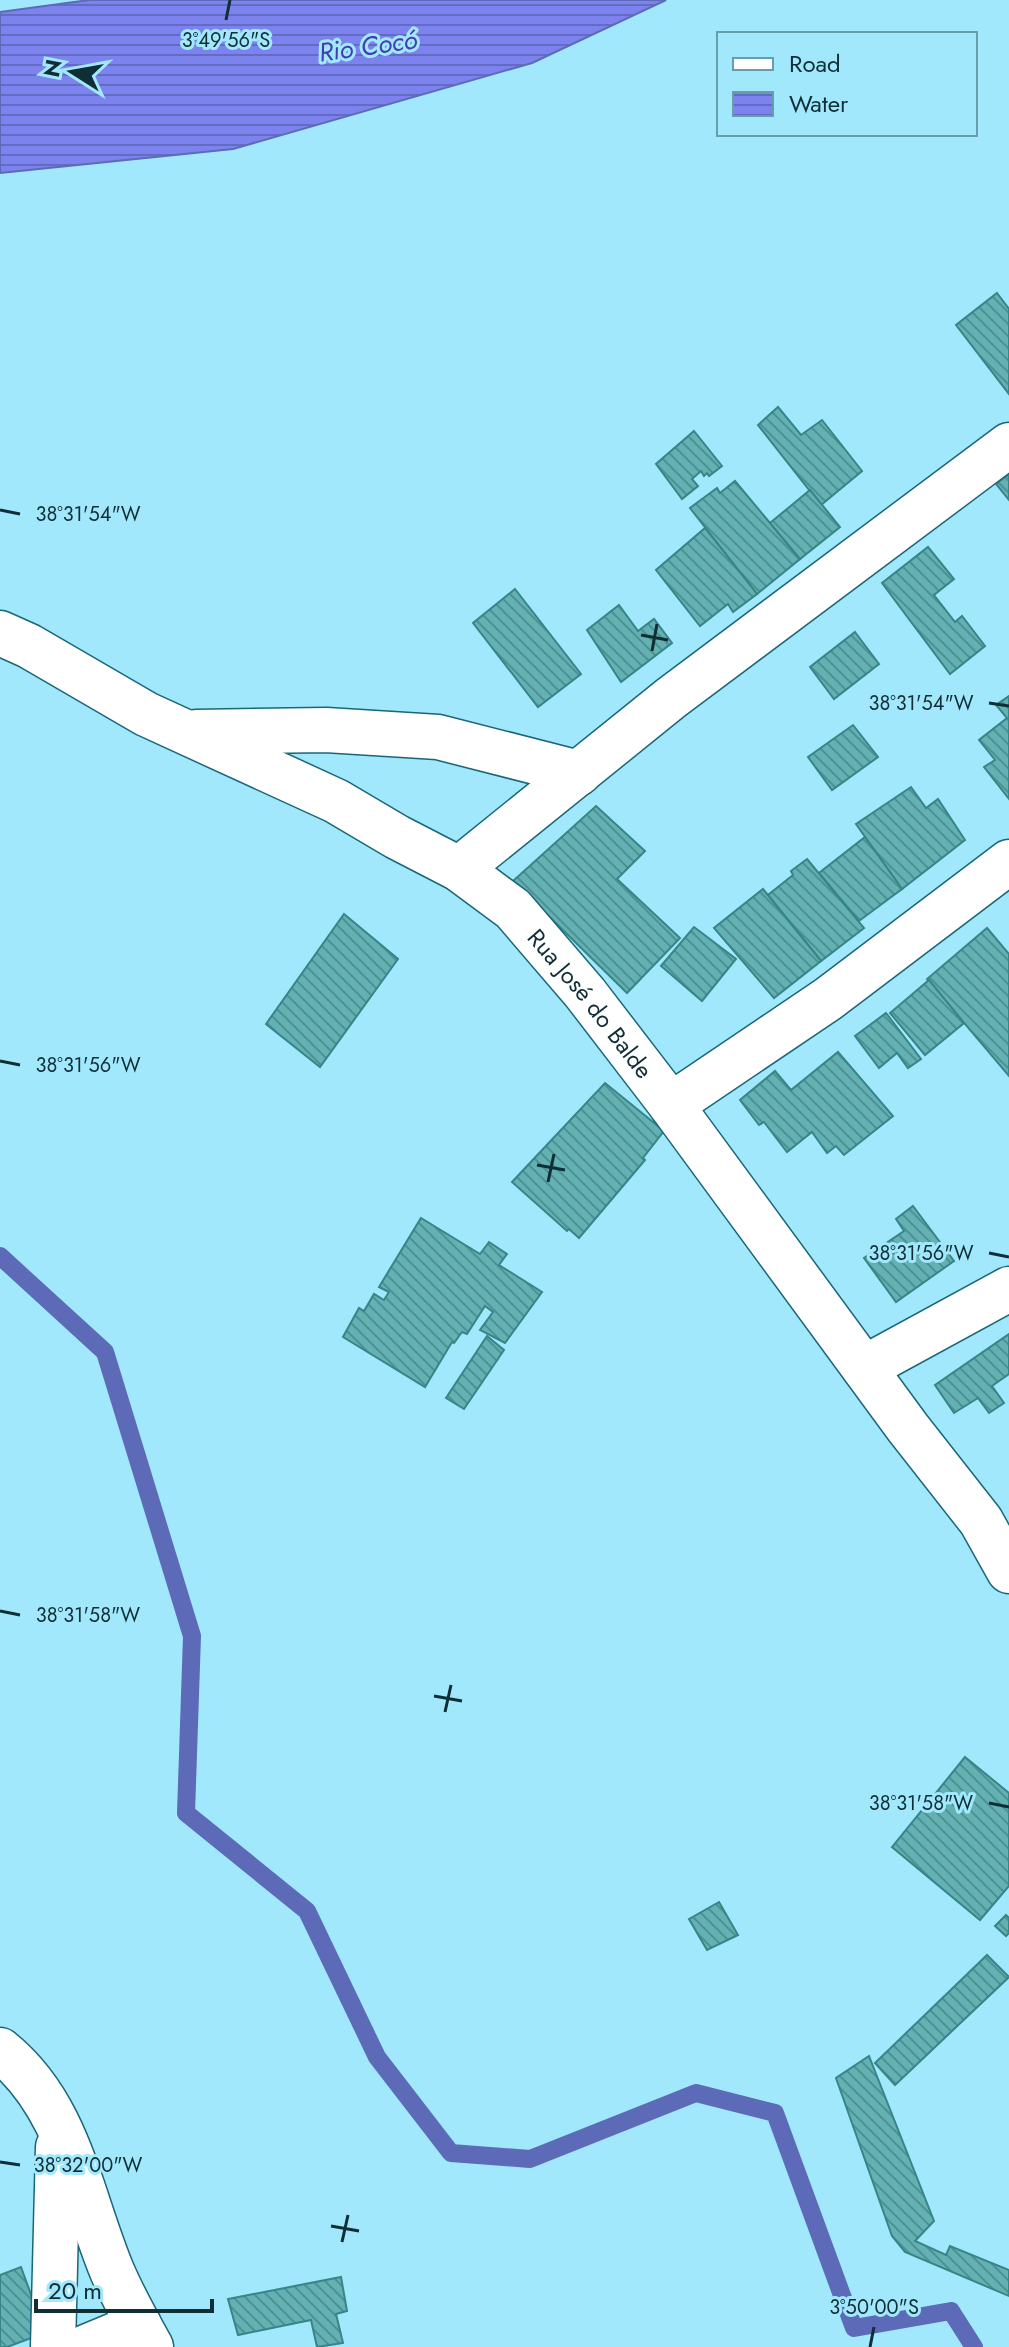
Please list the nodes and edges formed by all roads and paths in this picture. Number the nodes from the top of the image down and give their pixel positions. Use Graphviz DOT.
graph roads {
  1 [pos="1009,445"];
  2 [pos="0,633"];
  3 [pos="185,732"];
  4 [pos="579,773"];
  5 [pos="1009,862"];
  6 [pos="459,869"];
  7 [pos="671,1105"];
  8 [pos="1009,1289"];
  9 [pos="864,1368"];
  10 [pos="1009,1571"];
  11 [pos="0,2050"];
  12 [pos="60,2124"];
  13 [pos="145,2336"];
  14 [pos="53,2347"];
  15 [pos="86,2347"];
  1 -- 4 [label="street"];
  2 -- 3 [label="street, Rua José do Balde"];
  3 -- 4 [label="street"];
  3 -- 6 [label="street, Rua José do Balde"];
  4 -- 6 [label="street"];
  5 -- 7 [label="street"];
  6 -- 7 [label="street, Rua José do Balde"];
  7 -- 9 [label="street, Rua José do Balde"];
  8 -- 9 [label="street"];
  9 -- 10 [label="street, Rua José do Balde"];
  11 -- 12 [label="street"];
  12 -- 13 [label="street"];
  12 -- 14 [label="street"];
  13 -- 15 [label="street"];
}
